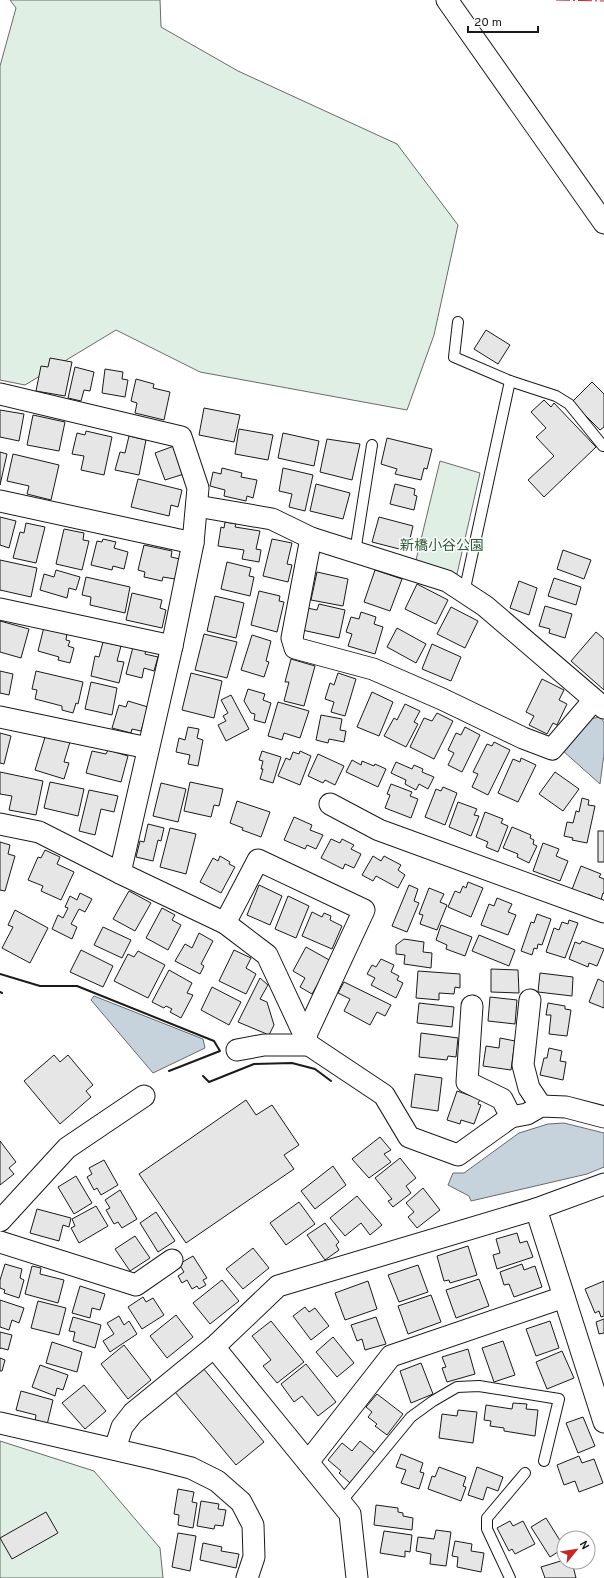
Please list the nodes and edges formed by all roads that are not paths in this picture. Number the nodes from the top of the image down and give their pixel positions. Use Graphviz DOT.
graph roads {
  1 [pos="447,0"];
  2 [pos="604,223"];
  3 [pos="458,322"];
  4 [pos="510,381"];
  5 [pos="0,394"];
  6 [pos="372,445"];
  7 [pos="603,446"];
  8 [pos="0,501"];
  9 [pos="197,506"];
  10 [pos="311,538"];
  11 [pos="193,543"];
  12 [pos="355,552"];
  13 [pos="464,593"];
  14 [pos="0,609"];
  15 [pos="172,646"];
  16 [pos="599,704"];
  17 [pos="0,717"];
  18 [pos="148,748"];
  19 [pos="330,804"];
  20 [pos="0,824"];
  21 [pos="120,873"];
  22 [pos="604,912"];
  23 [pos="225,923"];
  24 [pos="530,1000"];
  25 [pos="472,1006"];
  26 [pos="307,1041"];
  27 [pos="237,1050"];
  28 [pos="144,1096"];
  29 [pos="541,1106"];
  30 [pos="511,1117"];
  31 [pos="604,1117"];
  32 [pos="604,1184"];
  33 [pos="536,1209"];
  34 [pos="0,1221"];
  35 [pos="0,1242"];
  36 [pos="172,1260"];
  37 [pos="564,1297"];
  38 [pos="214,1347"];
  39 [pos="604,1422"];
  40 [pos="0,1423"];
  41 [pos="115,1450"];
  42 [pos="544,1461"];
  43 [pos="308,1462"];
  44 [pos="525,1473"];
  45 [pos="341,1502"];
  46 [pos="247,1578"];
  47 [pos="357,1578"];
  48 [pos="510,1578"];
  1 -- 2 [label="street"];
  3 -- 4 [label="lane"];
  4 -- 7 [label="lane"];
  4 -- 13 [label="lane"];
  5 -- 9 [label="street"];
  6 -- 12 [label="lane"];
  8 -- 11 [label="street"];
  9 -- 10 [label="street"];
  9 -- 11 [label="street"];
  10 -- 12 [label="street"];
  10 -- 16 [label="street"];
  11 -- 15 [label="street"];
  12 -- 13 [label="street"];
  13 -- 16 [label="street"];
  14 -- 15 [label="street"];
  15 -- 18 [label="street"];
  17 -- 18 [label="street"];
  18 -- 21 [label="street"];
  19 -- 22 [label="street"];
  20 -- 21 [label="street"];
  21 -- 23 [label="street"];
  23 -- 26 [label="street"];
  23 -- 26 [label="street"];
  24 -- 29 [label="street"];
  25 -- 30 [label="street"];
  26 -- 27 [label="street"];
  26 -- 30 [label="street"];
  28 -- 34 [label="street"];
  29 -- 30 [label="street"];
  29 -- 31 [label="street"];
  32 -- 33 [label="street"];
  33 -- 37 [label="street"];
  33 -- 38 [label="street"];
  35 -- 36 [label="street"];
  37 -- 39 [label="street"];
  37 -- 43 [label="street"];
  38 -- 41 [label="street"];
  38 -- 43 [label="street"];
  40 -- 41 [label="street"];
  41 -- 46 [label="street"];
  42 -- 45 [label="lane"];
  43 -- 45 [label="street"];
  44 -- 48 [label="lane"];
  45 -- 47 [label="street"];
}
